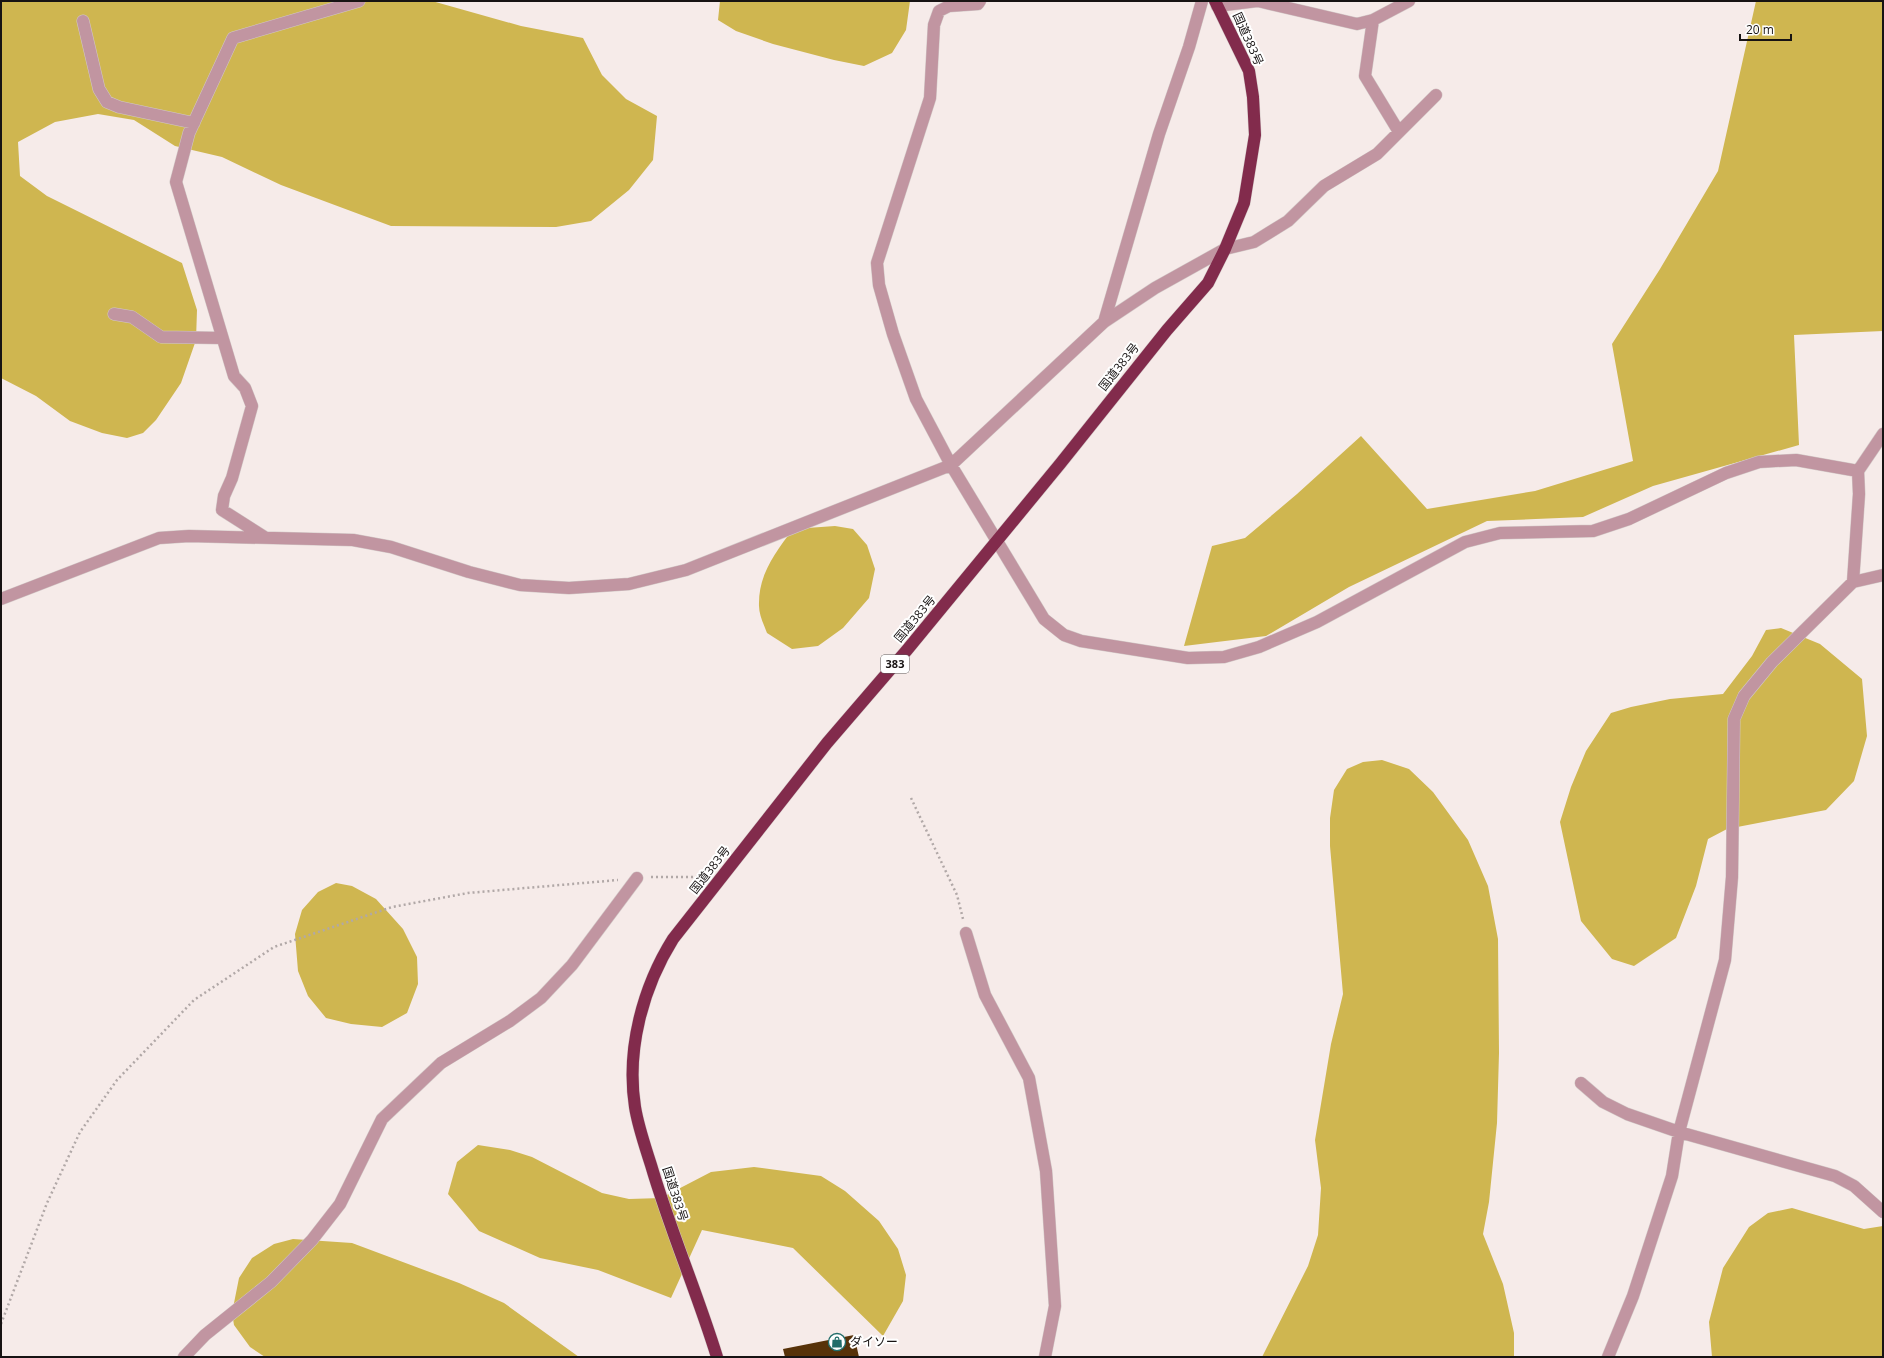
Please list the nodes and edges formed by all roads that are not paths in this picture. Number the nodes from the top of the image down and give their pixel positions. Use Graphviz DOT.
graph roads {
  1 [pos="359,1"];
  2 [pos="980,1"];
  3 [pos="1202,1"];
  4 [pos="1257,1"];
  5 [pos="1409,1"];
  6 [pos="1216,3"];
  7 [pos="1373,20"];
  8 [pos="83,21"];
  9 [pos="1436,95"];
  10 [pos="194,123"];
  11 [pos="1399,132"];
  12 [pos="1225,249"];
  13 [pos="114,314"];
  14 [pos="1104,322"];
  15 [pos="222,338"];
  16 [pos="1883,434"];
  17 [pos="951,465"];
  18 [pos="1858,471"];
  19 [pos="267,538"];
  20 [pos="998,540"];
  21 [pos="1883,574"];
  22 [pos="1853,582"];
  23 [pos="1,599"];
  24 [pos="637,878"];
  25 [pos="966,933"];
  26 [pos="1581,1083"];
  27 [pos="1679,1132"];
  28 [pos="1883,1212"];
  29 [pos="184,1357"];
  30 [pos="717,1357"];
  31 [pos="1044,1357"];
  32 [pos="1608,1357"];
  1 -- 10 [label="street"];
  2 -- 17 [label="street"];
  3 -- 14 [label="street"];
  4 -- 6 [label="street"];
  4 -- 7 [label="street"];
  5 -- 7 [label="street"];
  6 -- 12 [label="highway, 国道383号 / 383"];
  7 -- 11 [label="street"];
  8 -- 10 [label="street"];
  9 -- 11 [label="street"];
  10 -- 15 [label="street"];
  11 -- 12 [label="street"];
  12 -- 14 [label="street"];
  12 -- 20 [label="highway, 国道383号 / 383"];
  13 -- 15 [label="street"];
  14 -- 17 [label="street"];
  15 -- 19 [label="street"];
  16 -- 18 [label="street"];
  17 -- 19 [label="street"];
  17 -- 20 [label="street"];
  18 -- 20 [label="street"];
  18 -- 22 [label="street"];
  19 -- 23 [label="street"];
  20 -- 30 [label="highway, 国道383号 / 383"];
  21 -- 22 [label="street"];
  22 -- 27 [label="street"];
  24 -- 29 [label="street"];
  25 -- 31 [label="street"];
  26 -- 27 [label="street"];
  27 -- 28 [label="street"];
  27 -- 32 [label="street"];
}
